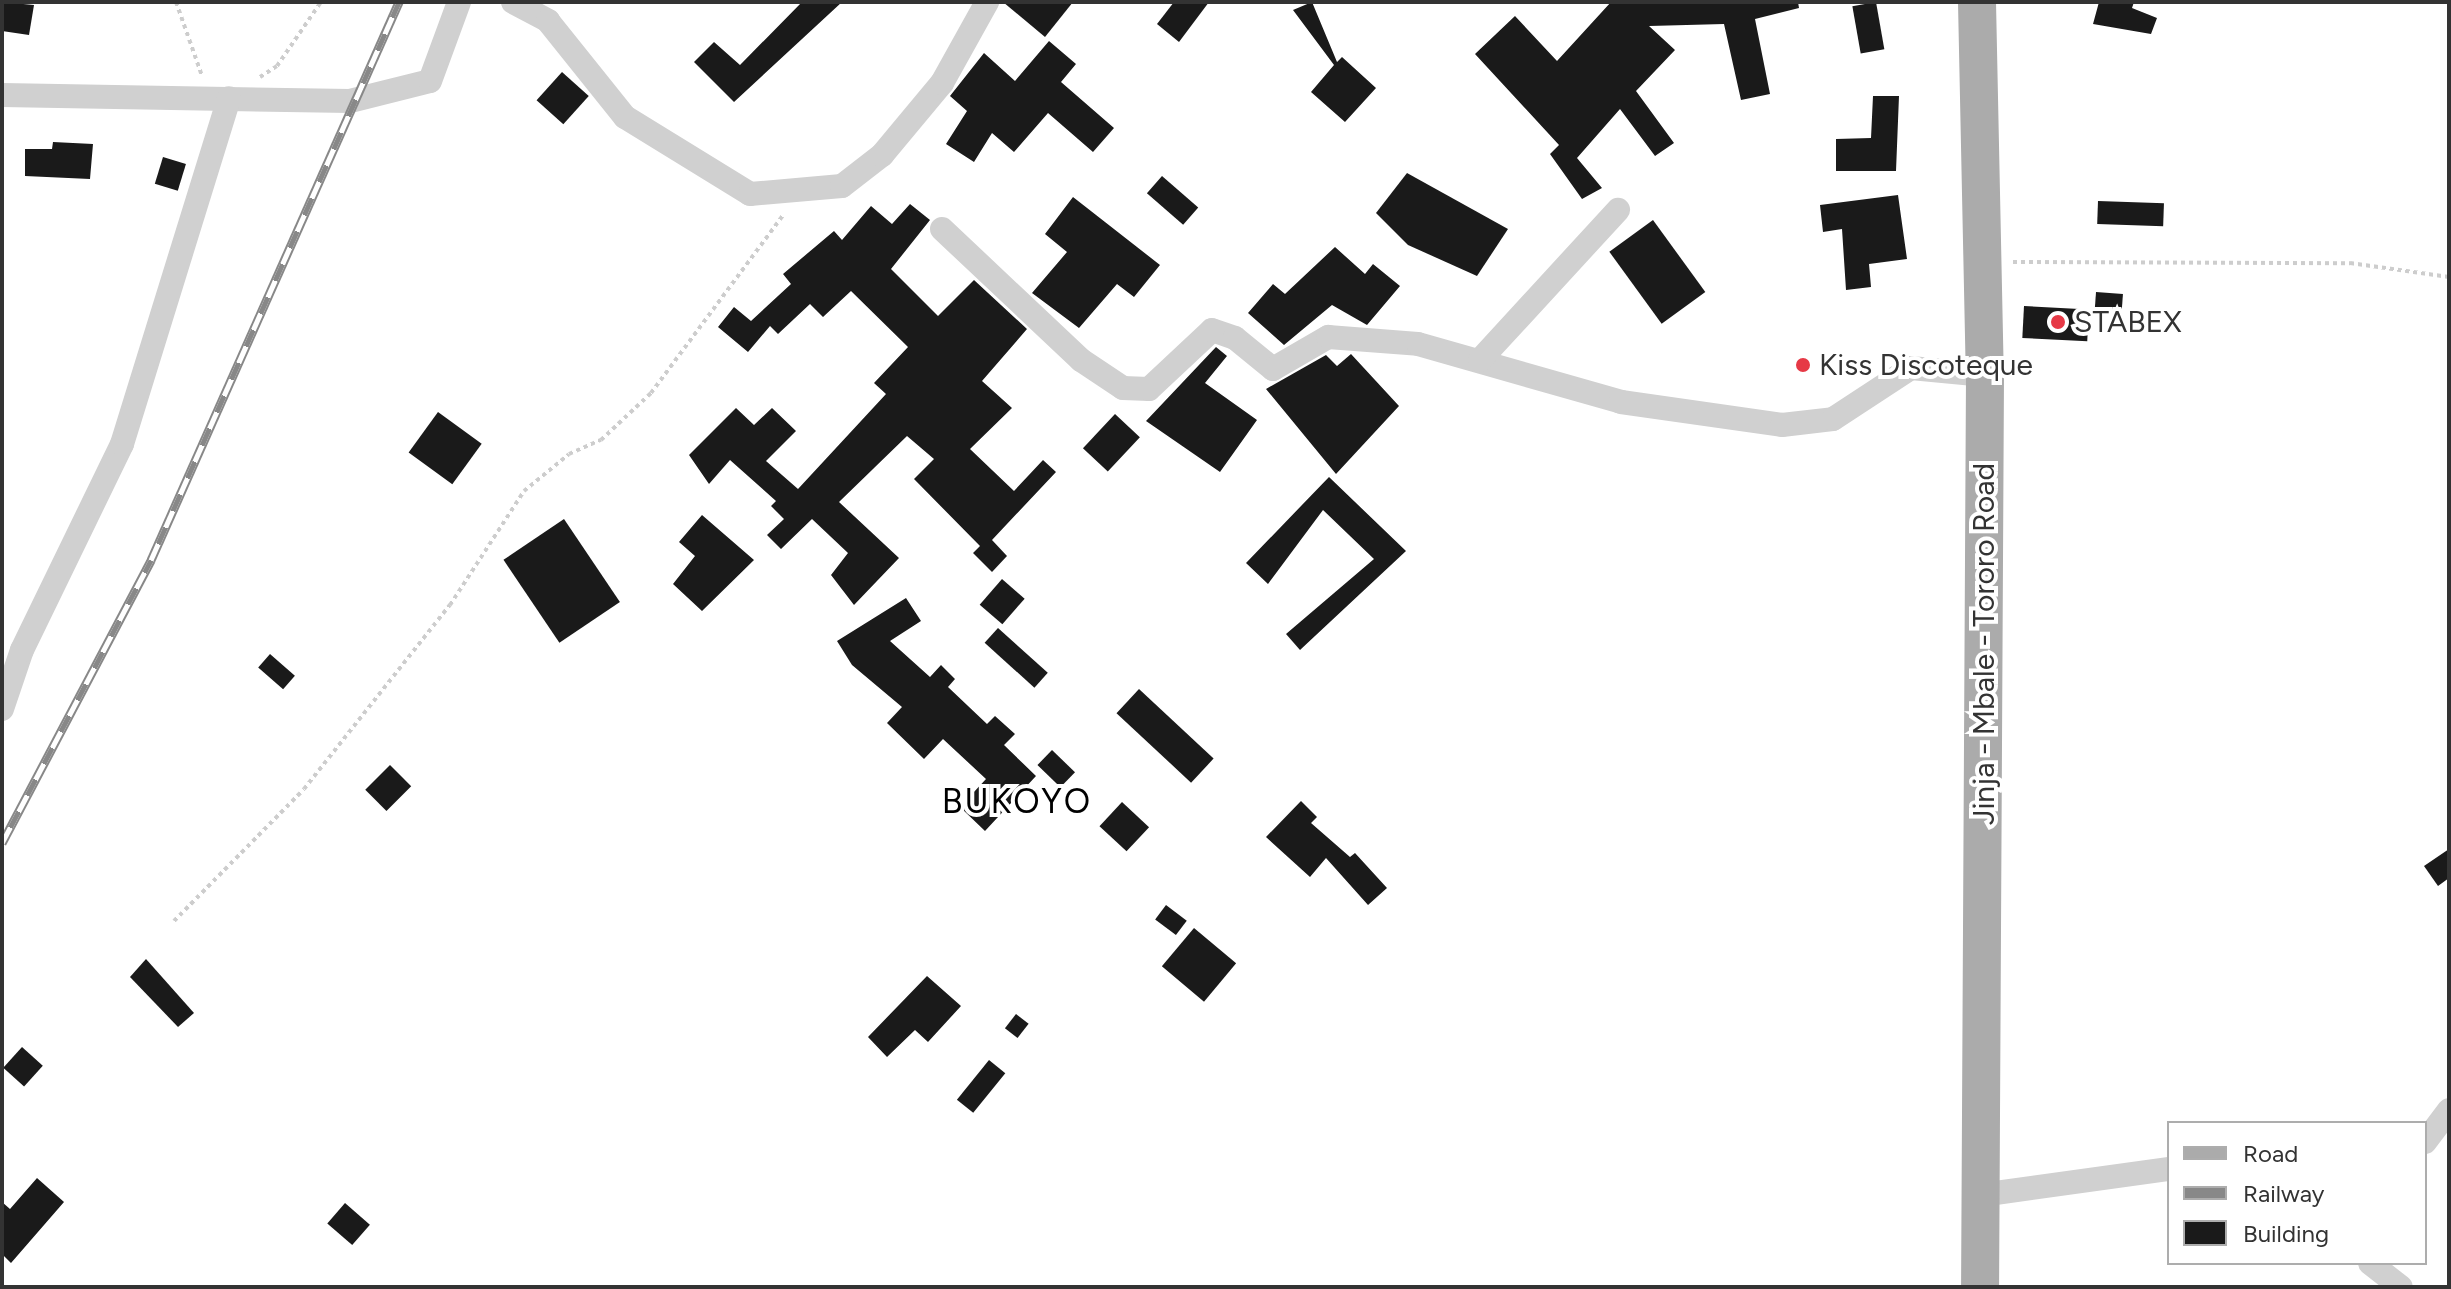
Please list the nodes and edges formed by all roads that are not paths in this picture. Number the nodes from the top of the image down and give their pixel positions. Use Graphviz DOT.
graph roads {
  1 [pos="459,2"];
  2 [pos="513,2"];
  3 [pos="987,2"];
  4 [pos="1977,2"];
  5 [pos="2,95"];
  6 [pos="219,98"];
  7 [pos="1618,210"];
  8 [pos="942,229"];
  9 [pos="1480,360"];
  10 [pos="1985,375"];
  11 [pos="2,709"];
  12 [pos="2449,1110"];
  13 [pos="2427,1139"];
  14 [pos="2167,1169"];
  15 [pos="1981,1195"];
  16 [pos="2373,1265"];
  17 [pos="1980,1287"];
  18 [pos="2401,1287"];
  1 -- 6 [label="street"];
  2 -- 3 [label="street"];
  4 -- 10 [label="main road, Jinja - Mbale - Tororo Road"];
  5 -- 6 [label="street"];
  6 -- 11 [label="street"];
  7 -- 9 [label="street"];
  8 -- 9 [label="street"];
  9 -- 10 [label="street"];
  10 -- 15 [label="main road, Jinja - Mbale - Tororo Road"];
  12 -- 13 [label="street"];
  14 -- 15 [label="street"];
  15 -- 17 [label="main road, Jinja - Mbale - Tororo Road"];
  16 -- 18 [label="street"];
}
